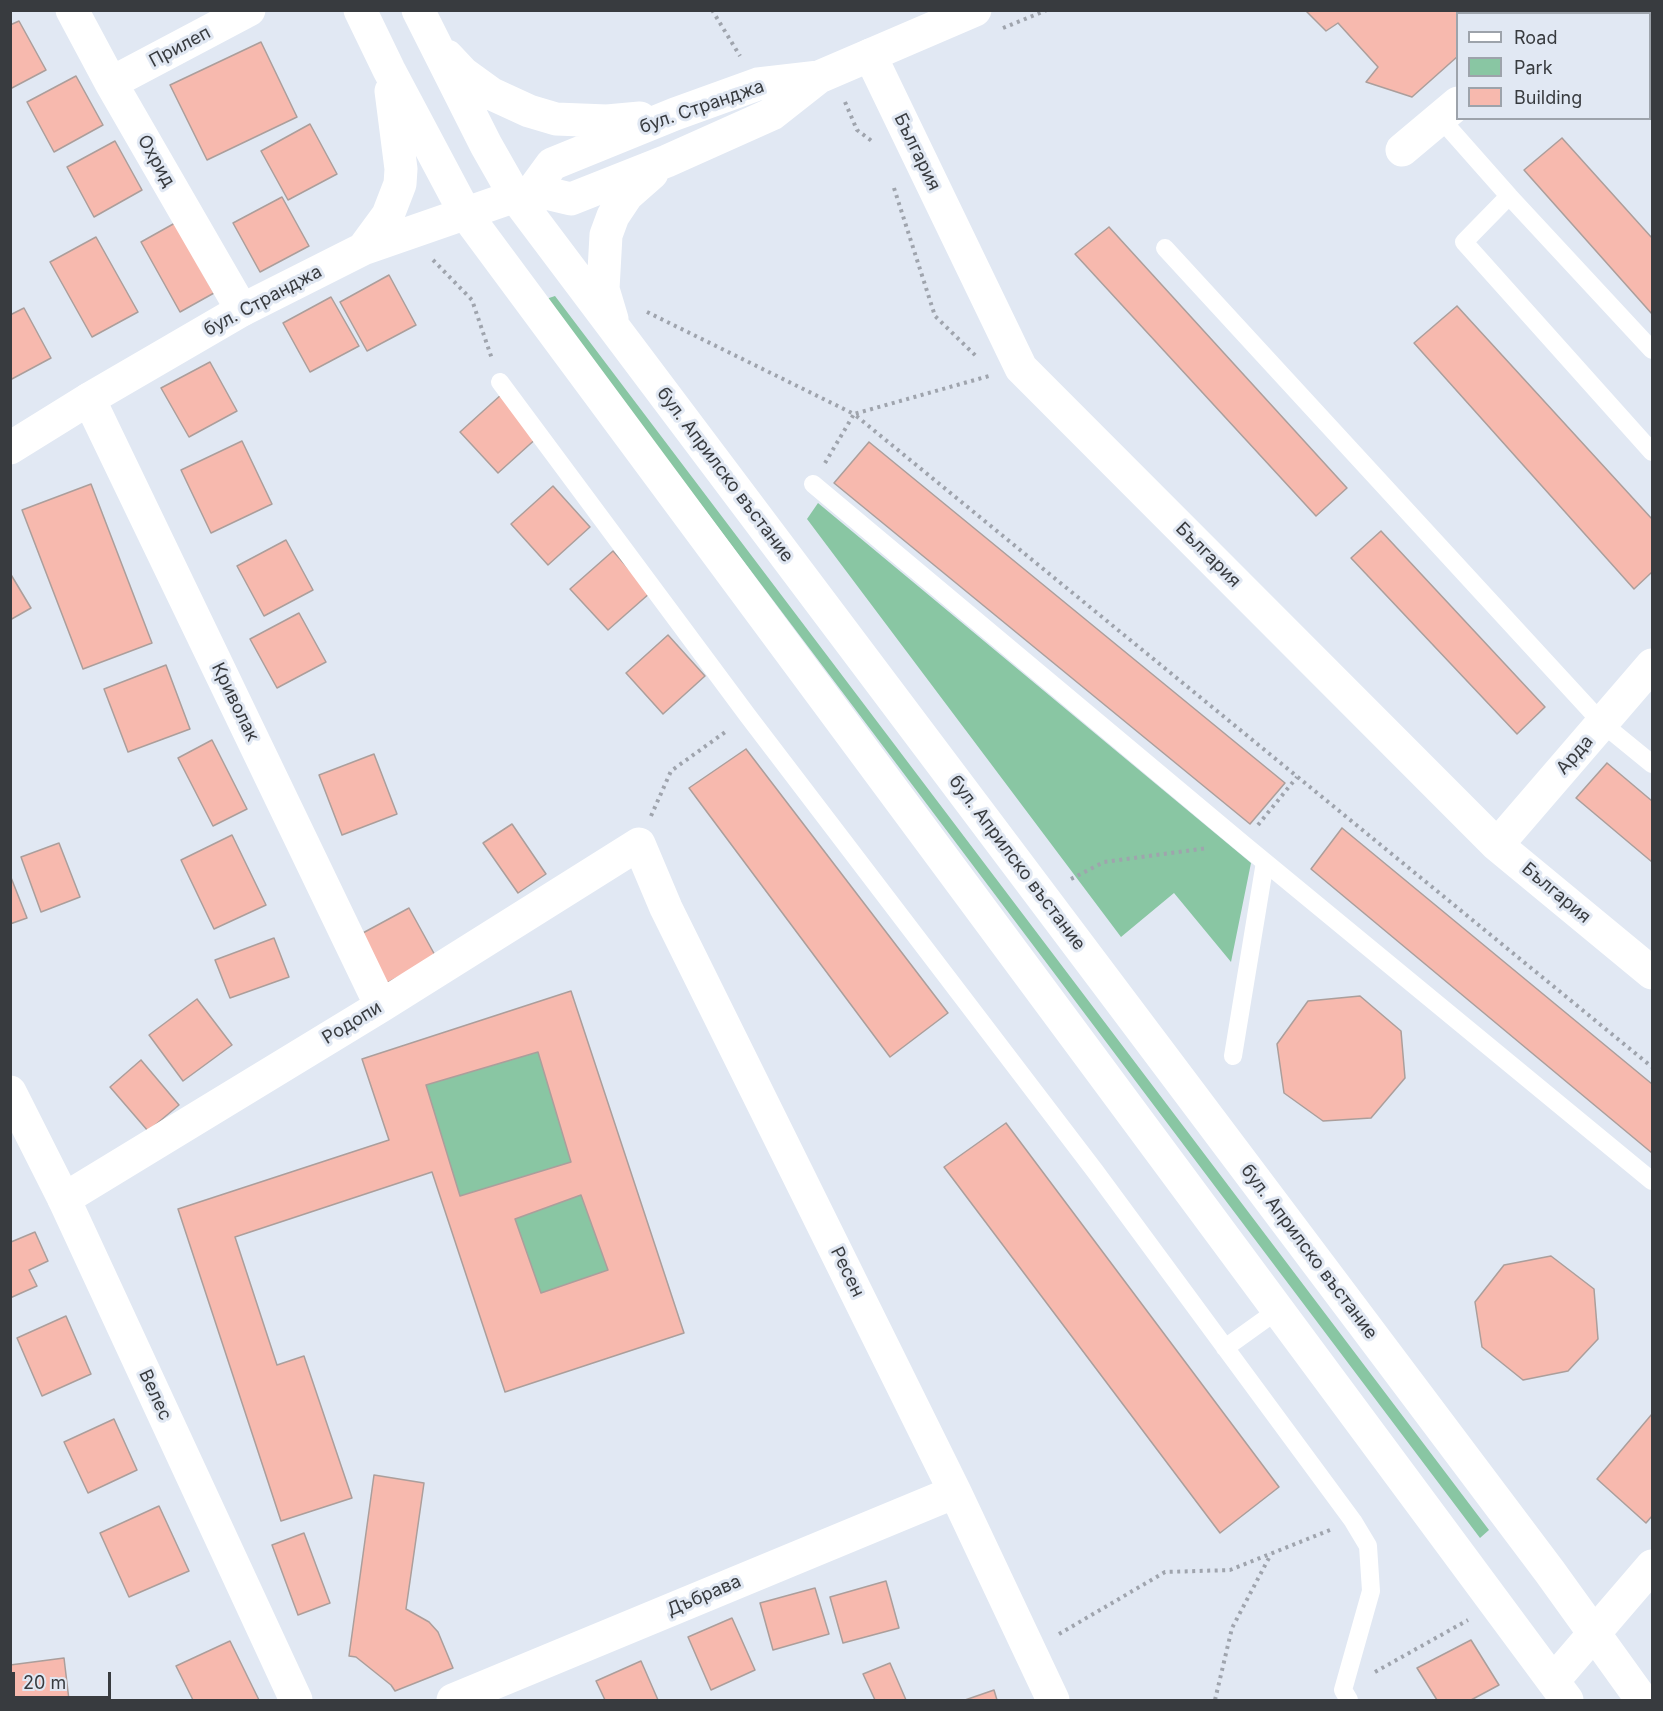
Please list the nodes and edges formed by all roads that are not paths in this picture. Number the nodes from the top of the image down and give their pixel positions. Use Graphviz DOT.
graph roads {
  1 [pos="72,10"];
  2 [pos="249,10"];
  3 [pos="360,10"];
  4 [pos="975,10"];
  5 [pos="424,24"];
  6 [pos="876,66"];
  7 [pos="389,70"];
  8 [pos="111,84"];
  9 [pos="831,87"];
  10 [pos="1449,111"];
  11 [pos="675,114"];
  12 [pos="1402,150"];
  13 [pos="667,161"];
  14 [pos="524,193"];
  15 [pos="1509,196"];
  16 [pos="465,213"];
  17 [pos="1165,248"];
  18 [pos="363,249"];
  19 [pos="242,310"];
  20 [pos="615,329"];
  21 [pos="1653,350"];
  22 [pos="500,382"];
  23 [pos="89,399"];
  24 [pos="10,448"];
  25 [pos="1653,452"];
  26 [pos="813,484"];
  27 [pos="1653,664"];
  28 [pos="1602,724"];
  29 [pos="1653,764"];
  30 [pos="639,844"];
  31 [pos="1497,845"];
  32 [pos="1265,862"];
  33 [pos="1653,973"];
  34 [pos="381,1006"];
  35 [pos="1233,1056"];
  36 [pos="10,1092"];
  37 [pos="1653,1181"];
  38 [pos="64,1199"];
  39 [pos="1278,1310"];
  40 [pos="1225,1348"];
  41 [pos="955,1492"];
  42 [pos="1653,1566"];
  43 [pos="1594,1633"];
  44 [pos="1561,1690"];
  45 [pos="1346,1695"];
  46 [pos="296,1701"];
  47 [pos="453,1701"];
  48 [pos="1053,1701"];
  49 [pos="1641,1701"];
  1 -- 8 [label="street, Охрид"];
  2 -- 8 [label="street, Прилеп"];
  3 -- 7 [label="street"];
  4 -- 6 [label="street, бул. Странджа"];
  5 -- 11 [label="street"];
  5 -- 14 [label="street, бул. Априлско въстание"];
  6 -- 9 [label="street, бул. Странджа"];
  6 -- 31 [label="street, България"];
  7 -- 16 [label="street"];
  7 -- 18 [label="street"];
  8 -- 19 [label="street, Охрид"];
  9 -- 11 [label="street, бул. Странджа"];
  9 -- 13 [label="street, бул. Странджа"];
  10 -- 12 [label="street"];
  10 -- 15 [label="lane"];
  11 -- 14 [label="street, бул. Странджа"];
  13 -- 14 [label="street, бул. Странджа"];
  13 -- 20 [label="street"];
  14 -- 16 [label="street, бул. Странджа"];
  14 -- 20 [label="street, бул. Априлско въстание"];
  15 -- 21 [label="lane"];
  15 -- 25 [label="lane"];
  16 -- 18 [label="street, бул. Странджа"];
  16 -- 39 [label="street"];
  17 -- 28 [label="lane"];
  18 -- 19 [label="street, бул. Странджа"];
  19 -- 23 [label="street, бул. Странджа"];
  20 -- 43 [label="street, бул. Априлско въстание"];
  22 -- 40 [label="lane"];
  23 -- 24 [label="street, бул. Странджа"];
  23 -- 34 [label="street, Криволак"];
  26 -- 32 [label="lane"];
  27 -- 28 [label="street, Арда"];
  28 -- 29 [label="lane"];
  28 -- 31 [label="street, Арда"];
  30 -- 34 [label="street, Родопи"];
  30 -- 41 [label="street, Ресен"];
  31 -- 33 [label="street, България"];
  32 -- 35 [label="lane"];
  32 -- 37 [label="lane"];
  34 -- 38 [label="street, Родопи"];
  36 -- 38 [label="street, Велес"];
  38 -- 46 [label="street, Велес"];
  39 -- 40 [label="lane"];
  39 -- 44 [label="street"];
  40 -- 45 [label="lane"];
  41 -- 47 [label="street, Дъбрава"];
  41 -- 48 [label="street, Ресен"];
  42 -- 43 [label="street"];
  43 -- 44 [label="street"];
  43 -- 49 [label="street, бул. Априлско въстание"];
}
